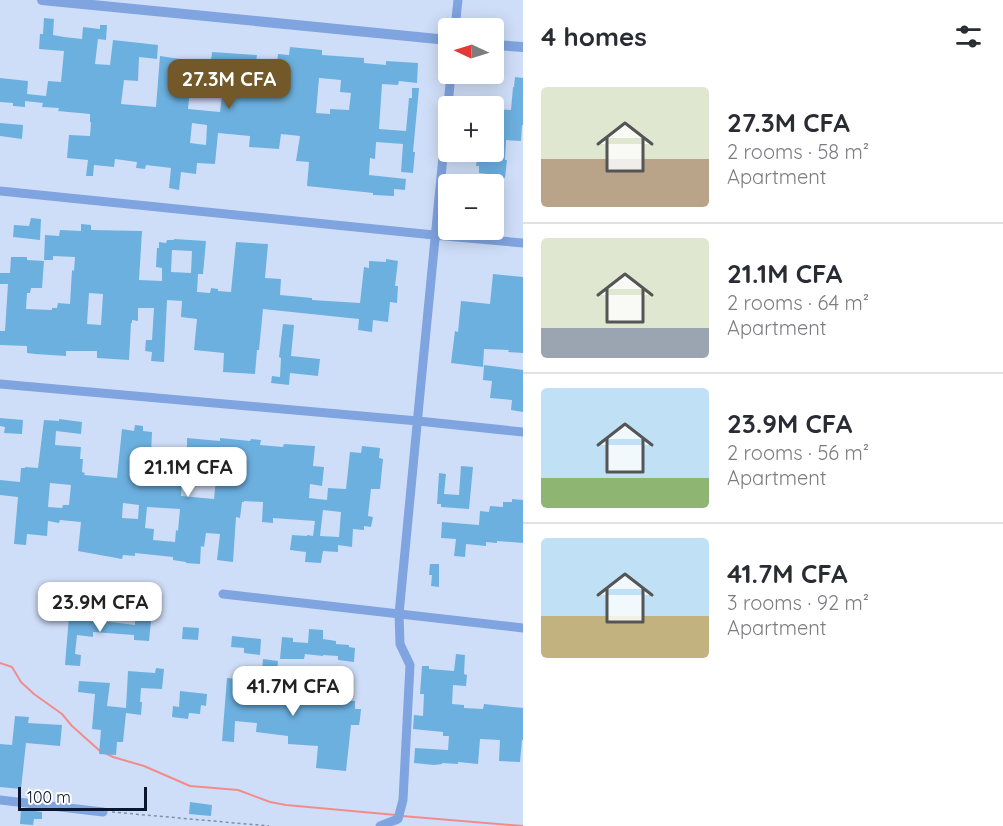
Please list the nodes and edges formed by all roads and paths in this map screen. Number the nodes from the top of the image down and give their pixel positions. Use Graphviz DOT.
graph roads {
  1 [pos="42,0"];
  2 [pos="458,0"];
  3 [pos="456,18"];
  4 [pos="438,39"];
  5 [pos="504,46"];
  6 [pos="523,47"];
  7 [pos="450,84"];
  8 [pos="0,191"];
  9 [pos="434,235"];
  10 [pos="523,243"];
  11 [pos="0,384"];
  12 [pos="418,421"];
  13 [pos="523,432"];
  14 [pos="223,594"];
  15 [pos="399,614"];
  16 [pos="523,628"];
  17 [pos="0,800"];
  18 [pos="103,812"];
  19 [pos="269,826"];
  20 [pos="380,826"];
  1 -- 4 [label="street"];
  2 -- 3 [label="street"];
  5 -- 6 [label="street"];
  7 -- 9 [label="street"];
  8 -- 9 [label="street"];
  9 -- 10 [label="street"];
  9 -- 12 [label="street"];
  11 -- 12 [label="street"];
  12 -- 13 [label="street"];
  12 -- 15 [label="street"];
  14 -- 15 [label="street"];
  15 -- 16 [label="street"];
  15 -- 20 [label="street"];
  17 -- 18 [label="street"];
  18 -- 19 [label="path"];
}
